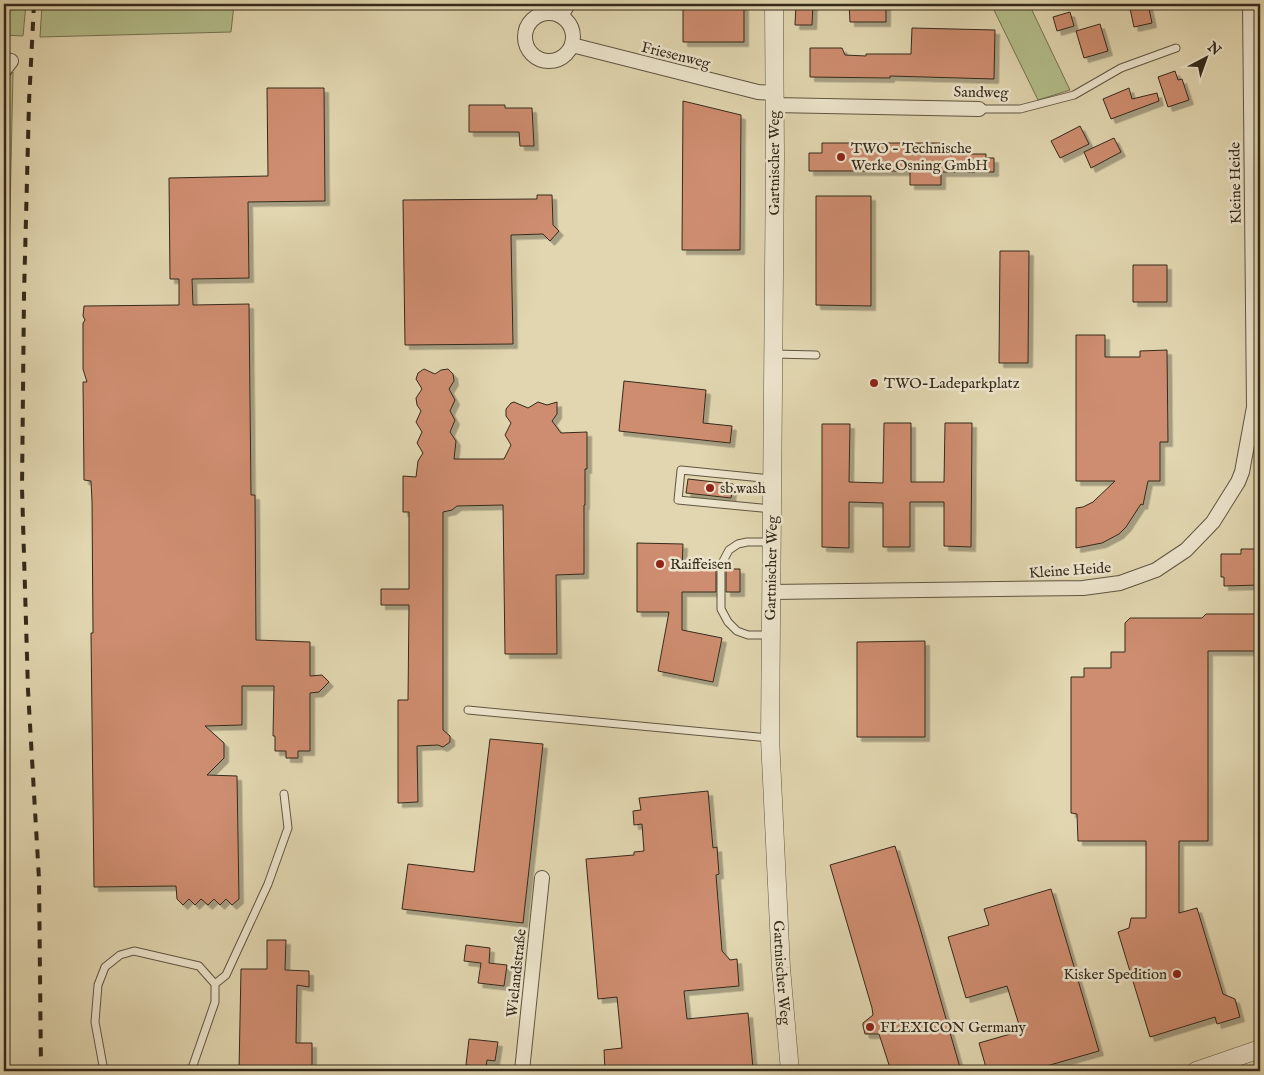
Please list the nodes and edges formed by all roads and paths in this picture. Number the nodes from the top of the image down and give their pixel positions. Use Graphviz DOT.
graph roads {
  1 [pos="774,4"];
  2 [pos="1250,4"];
  3 [pos="564,10"];
  4 [pos="572,45"];
  5 [pos="1176,48"];
  6 [pos="774,99"];
  7 [pos="980,109"];
  8 [pos="773,354"];
  9 [pos="816,355"];
  10 [pos="1257,362"];
  11 [pos="772,479"];
  12 [pos="772,509"];
  13 [pos="771,542"];
  14 [pos="770,592"];
  15 [pos="770,635"];
  16 [pos="468,710"];
  17 [pos="770,738"];
  18 [pos="284,794"];
  19 [pos="542,878"];
  20 [pos="215,984"];
  21 [pos="1260,1049"];
  22 [pos="104,1071"];
  23 [pos="191,1071"];
  24 [pos="522,1071"];
  25 [pos="790,1071"];
  26 [pos="1196,1071"];
  1 -- 6 [label="street, Gartnischer Weg"];
  2 -- 10 [label="street, Kleine Heide"];
  3 -- 4 [label="street"];
  3 -- 4 [label="street"];
  4 -- 6 [label="street, Friesenweg"];
  5 -- 7 [label="lane, Sandweg"];
  6 -- 7 [label="street, Sandweg"];
  6 -- 8 [label="street, Gartnischer Weg"];
  8 -- 9 [label="lane"];
  8 -- 11 [label="street, Gartnischer Weg"];
  10 -- 14 [label="street, Kleine Heide"];
  11 -- 12 [label="street, Gartnischer Weg"];
  11 -- 12 [label="lane"];
  12 -- 13 [label="street, Gartnischer Weg"];
  13 -- 14 [label="street, Gartnischer Weg"];
  13 -- 15 [label="lane"];
  14 -- 15 [label="street, Gartnischer Weg"];
  15 -- 17 [label="street, Gartnischer Weg"];
  16 -- 17 [label="lane"];
  17 -- 25 [label="street, Gartnischer Weg"];
  18 -- 20 [label="lane"];
  19 -- 24 [label="street, Wielandstraße"];
  20 -- 22 [label="lane"];
  20 -- 23 [label="lane"];
  21 -- 26 [label="street"];
}
